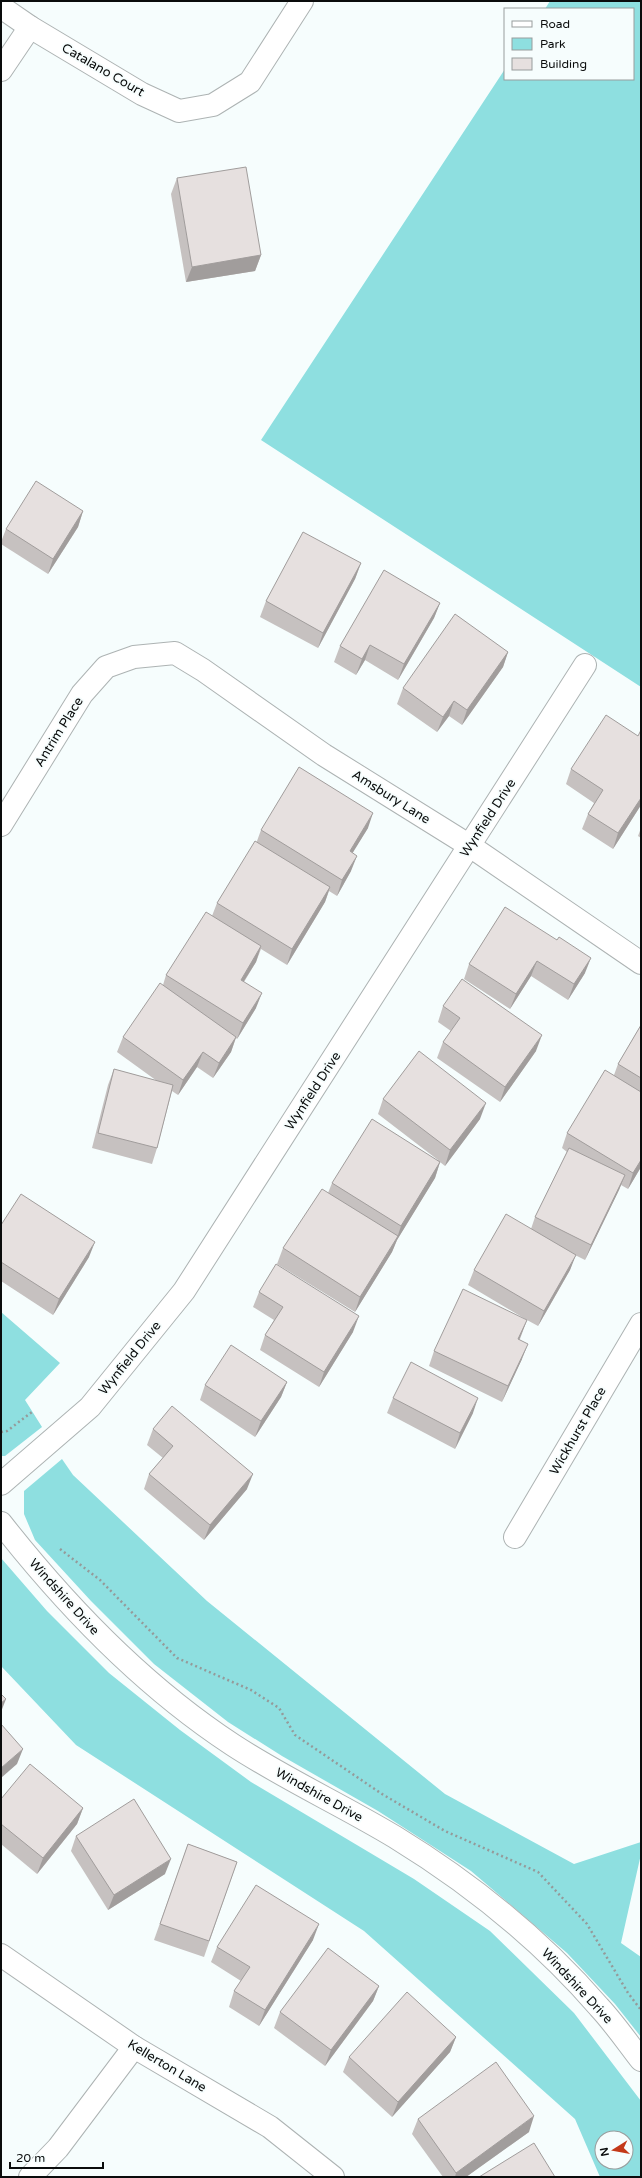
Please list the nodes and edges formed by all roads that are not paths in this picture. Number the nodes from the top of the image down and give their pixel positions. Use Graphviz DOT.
graph roads {
  1 [pos="302,1"];
  2 [pos="1,7"];
  3 [pos="30,27"];
  4 [pos="1,70"];
  5 [pos="134,657"];
  6 [pos="585,665"];
  7 [pos="1,825"];
  8 [pos="470,846"];
  9 [pos="641,963"];
  10 [pos="641,1324"];
  11 [pos="1,1484"];
  12 [pos="1,1523"];
  13 [pos="515,1537"];
  14 [pos="1,1955"];
  15 [pos="134,2047"];
  16 [pos="641,2060"];
  17 [pos="30,2177"];
  18 [pos="333,2177"];
  1 -- 3 [label="street, Catalano Court"];
  2 -- 3 [label="street, Catalano Court"];
  3 -- 4 [label="street"];
  5 -- 7 [label="street, Antrim Place"];
  5 -- 8 [label="street, Amsbury Lane"];
  6 -- 8 [label="street, Wynfield Drive"];
  8 -- 9 [label="street, Amsbury Lane"];
  8 -- 11 [label="street, Wynfield Drive"];
  10 -- 13 [label="street, Wickhurst Place"];
  12 -- 16 [label="street, Windshire Drive"];
  14 -- 15 [label="street, Kellerton Lane"];
  15 -- 17 [label="street"];
  15 -- 18 [label="street, Kellerton Lane"];
}
